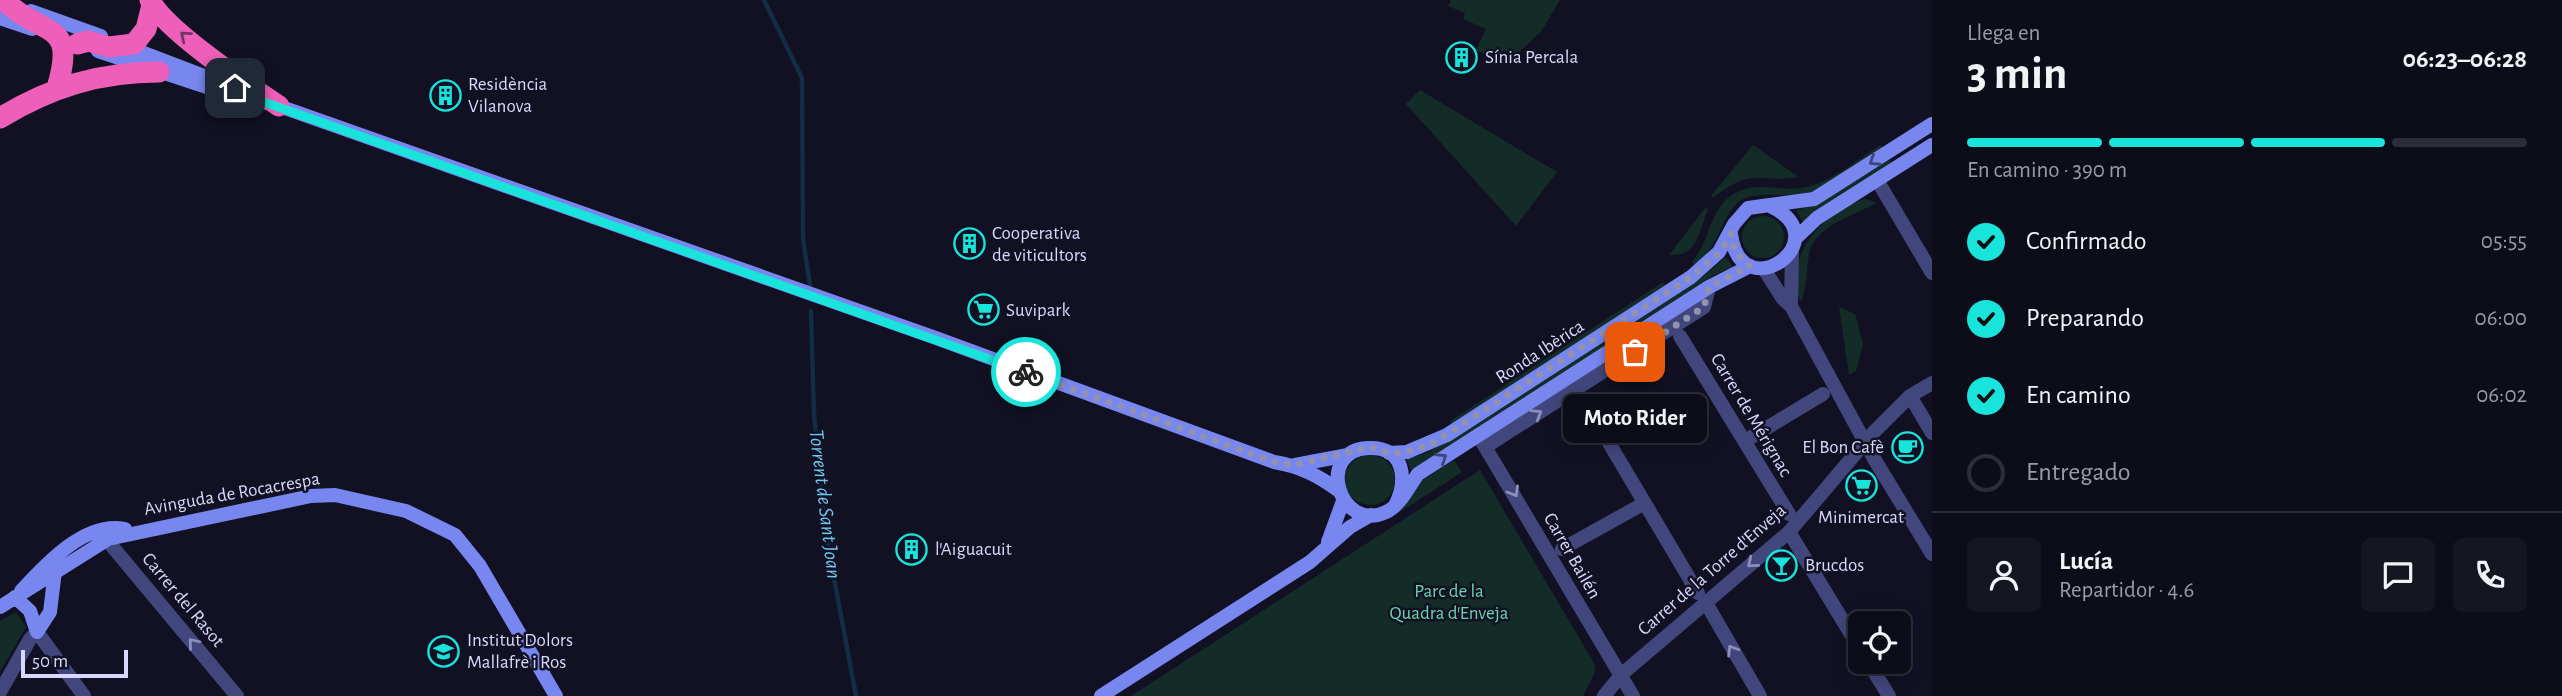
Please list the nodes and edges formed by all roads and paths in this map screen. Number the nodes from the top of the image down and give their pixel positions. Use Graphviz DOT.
graph roads {
  1 [pos="151,2"];
  2 [pos="2,7"];
  3 [pos="59,38"];
  4 [pos="124,45"];
  5 [pos="159,72"];
  6 [pos="57,88"];
  7 [pos="244,95"];
  8 [pos="279,106"];
  9 [pos="0,118"];
  10 [pos="1932,124"];
  11 [pos="1929,151"];
  12 [pos="1877,180"];
  13 [pos="1769,206"];
  14 [pos="1731,234"];
  15 [pos="1793,245"];
  16 [pos="1757,267"];
  17 [pos="1932,273"];
  18 [pos="1791,306"];
  19 [pos="1680,336"];
  20 [pos="1932,383"];
  21 [pos="1823,394"];
  22 [pos="1910,396"];
  23 [pos="1583,398"];
  24 [pos="1932,433"];
  25 [pos="1481,441"];
  26 [pos="1745,441"];
  27 [pos="1865,442"];
  28 [pos="1389,453"];
  29 [pos="1348,455"];
  30 [pos="1293,465"];
  31 [pos="1341,496"];
  32 [pos="1643,504"];
  33 [pos="1395,506"];
  34 [pos="1789,513"];
  35 [pos="1371,515"];
  36 [pos="1789,532"];
  37 [pos="103,534"];
  38 [pos="1562,548"];
  39 [pos="1325,549"];
  40 [pos="1932,554"];
  41 [pos="56,556"];
  42 [pos="55,574"];
  43 [pos="15,597"];
  44 [pos="1702,598"];
  45 [pos="0,607"];
  46 [pos="1848,629"];
  47 [pos="37,632"];
  48 [pos="1622,674"];
  49 [pos="1875,674"];
  50 [pos="0,692"];
  51 [pos="84,696"];
  52 [pos="237,696"];
  53 [pos="556,696"];
  54 [pos="1101,696"];
  55 [pos="1604,696"];
  56 [pos="1633,696"];
  57 [pos="1760,696"];
  58 [pos="1889,696"];
  1 -- 4 [label="highway"];
  8 -- 1 [label="highway, one-way"];
  2 -- 3 [label="highway"];
  2 -- 4 [label="street"];
  3 -- 4 [label="highway"];
  3 -- 5 [label="street"];
  3 -- 6 [label="highway"];
  4 -- 7 [label="street"];
  5 -- 6 [label="highway"];
  5 -- 7 [label="street"];
  6 -- 9 [label="highway"];
  7 -- 8 [label="street"];
  8 -- 30 [label="street"];
  10 -- 13 [label="street, Ronda Ibèrica, one-way"];
  11 -- 12 [label="street, Ronda Ibèrica"];
  12 -- 15 [label="street, Ronda Ibèrica"];
  12 -- 17 [label="street"];
  13 -- 14 [label="street, Ronda Ibèrica"];
  13 -- 15 [label="street"];
  14 -- 16 [label="street"];
  14 -- 28 [label="street, Ronda Ibèrica"];
  15 -- 16 [label="street, Ronda Ibèrica"];
  15 -- 18 [label="street"];
  16 -- 18 [label="street"];
  25 -- 16 [label="street, Ronda Ibèrica, one-way"];
  18 -- 27 [label="street"];
  19 -- 26 [label="street, Carrer de Mérignac"];
  20 -- 22 [label="street, Carrer de la Torre d'Enveja"];
  21 -- 26 [label="street"];
  22 -- 24 [label="street"];
  22 -- 27 [label="street, Carrer de la Torre d'Enveja"];
  23 -- 32 [label="street"];
  33 -- 25 [label="street, Ronda Ibèrica, one-way"];
  25 -- 48 [label="street, Carrer Bailén, one-way"];
  26 -- 34 [label="street, Carrer de Mérignac"];
  27 -- 36 [label="street, Carrer de la Torre d'Enveja"];
  27 -- 40 [label="street"];
  28 -- 29 [label="street, Ronda Ibèrica"];
  28 -- 33 [label="street"];
  29 -- 30 [label="street, Ronda Ibèrica"];
  29 -- 31 [label="street"];
  30 -- 31 [label="street"];
  31 -- 35 [label="street"];
  31 -- 39 [label="street"];
  32 -- 38 [label="street"];
  32 -- 44 [label="street"];
  33 -- 35 [label="street"];
  35 -- 39 [label="street"];
  36 -- 44 [label="street, Carrer de la Torre d'Enveja, one-way"];
  36 -- 46 [label="street"];
  37 -- 41 [label="street"];
  37 -- 42 [label="street"];
  52 -- 37 [label="street, Carrer del Rasot, one-way"];
  37 -- 53 [label="street, Avinguda de Rocacrespa"];
  39 -- 54 [label="street"];
  41 -- 42 [label="street"];
  41 -- 43 [label="street"];
  42 -- 43 [label="street"];
  42 -- 47 [label="street"];
  43 -- 45 [label="street"];
  43 -- 47 [label="street"];
  44 -- 48 [label="street, Carrer de la Torre d'Enveja"];
  57 -- 44 [label="street, one-way"];
  47 -- 50 [label="street"];
  47 -- 51 [label="street"];
  48 -- 55 [label="street, Carrer de la Torre d'Enveja"];
  48 -- 56 [label="street, Carrer Bailén"];
  49 -- 58 [label="street"];
}
